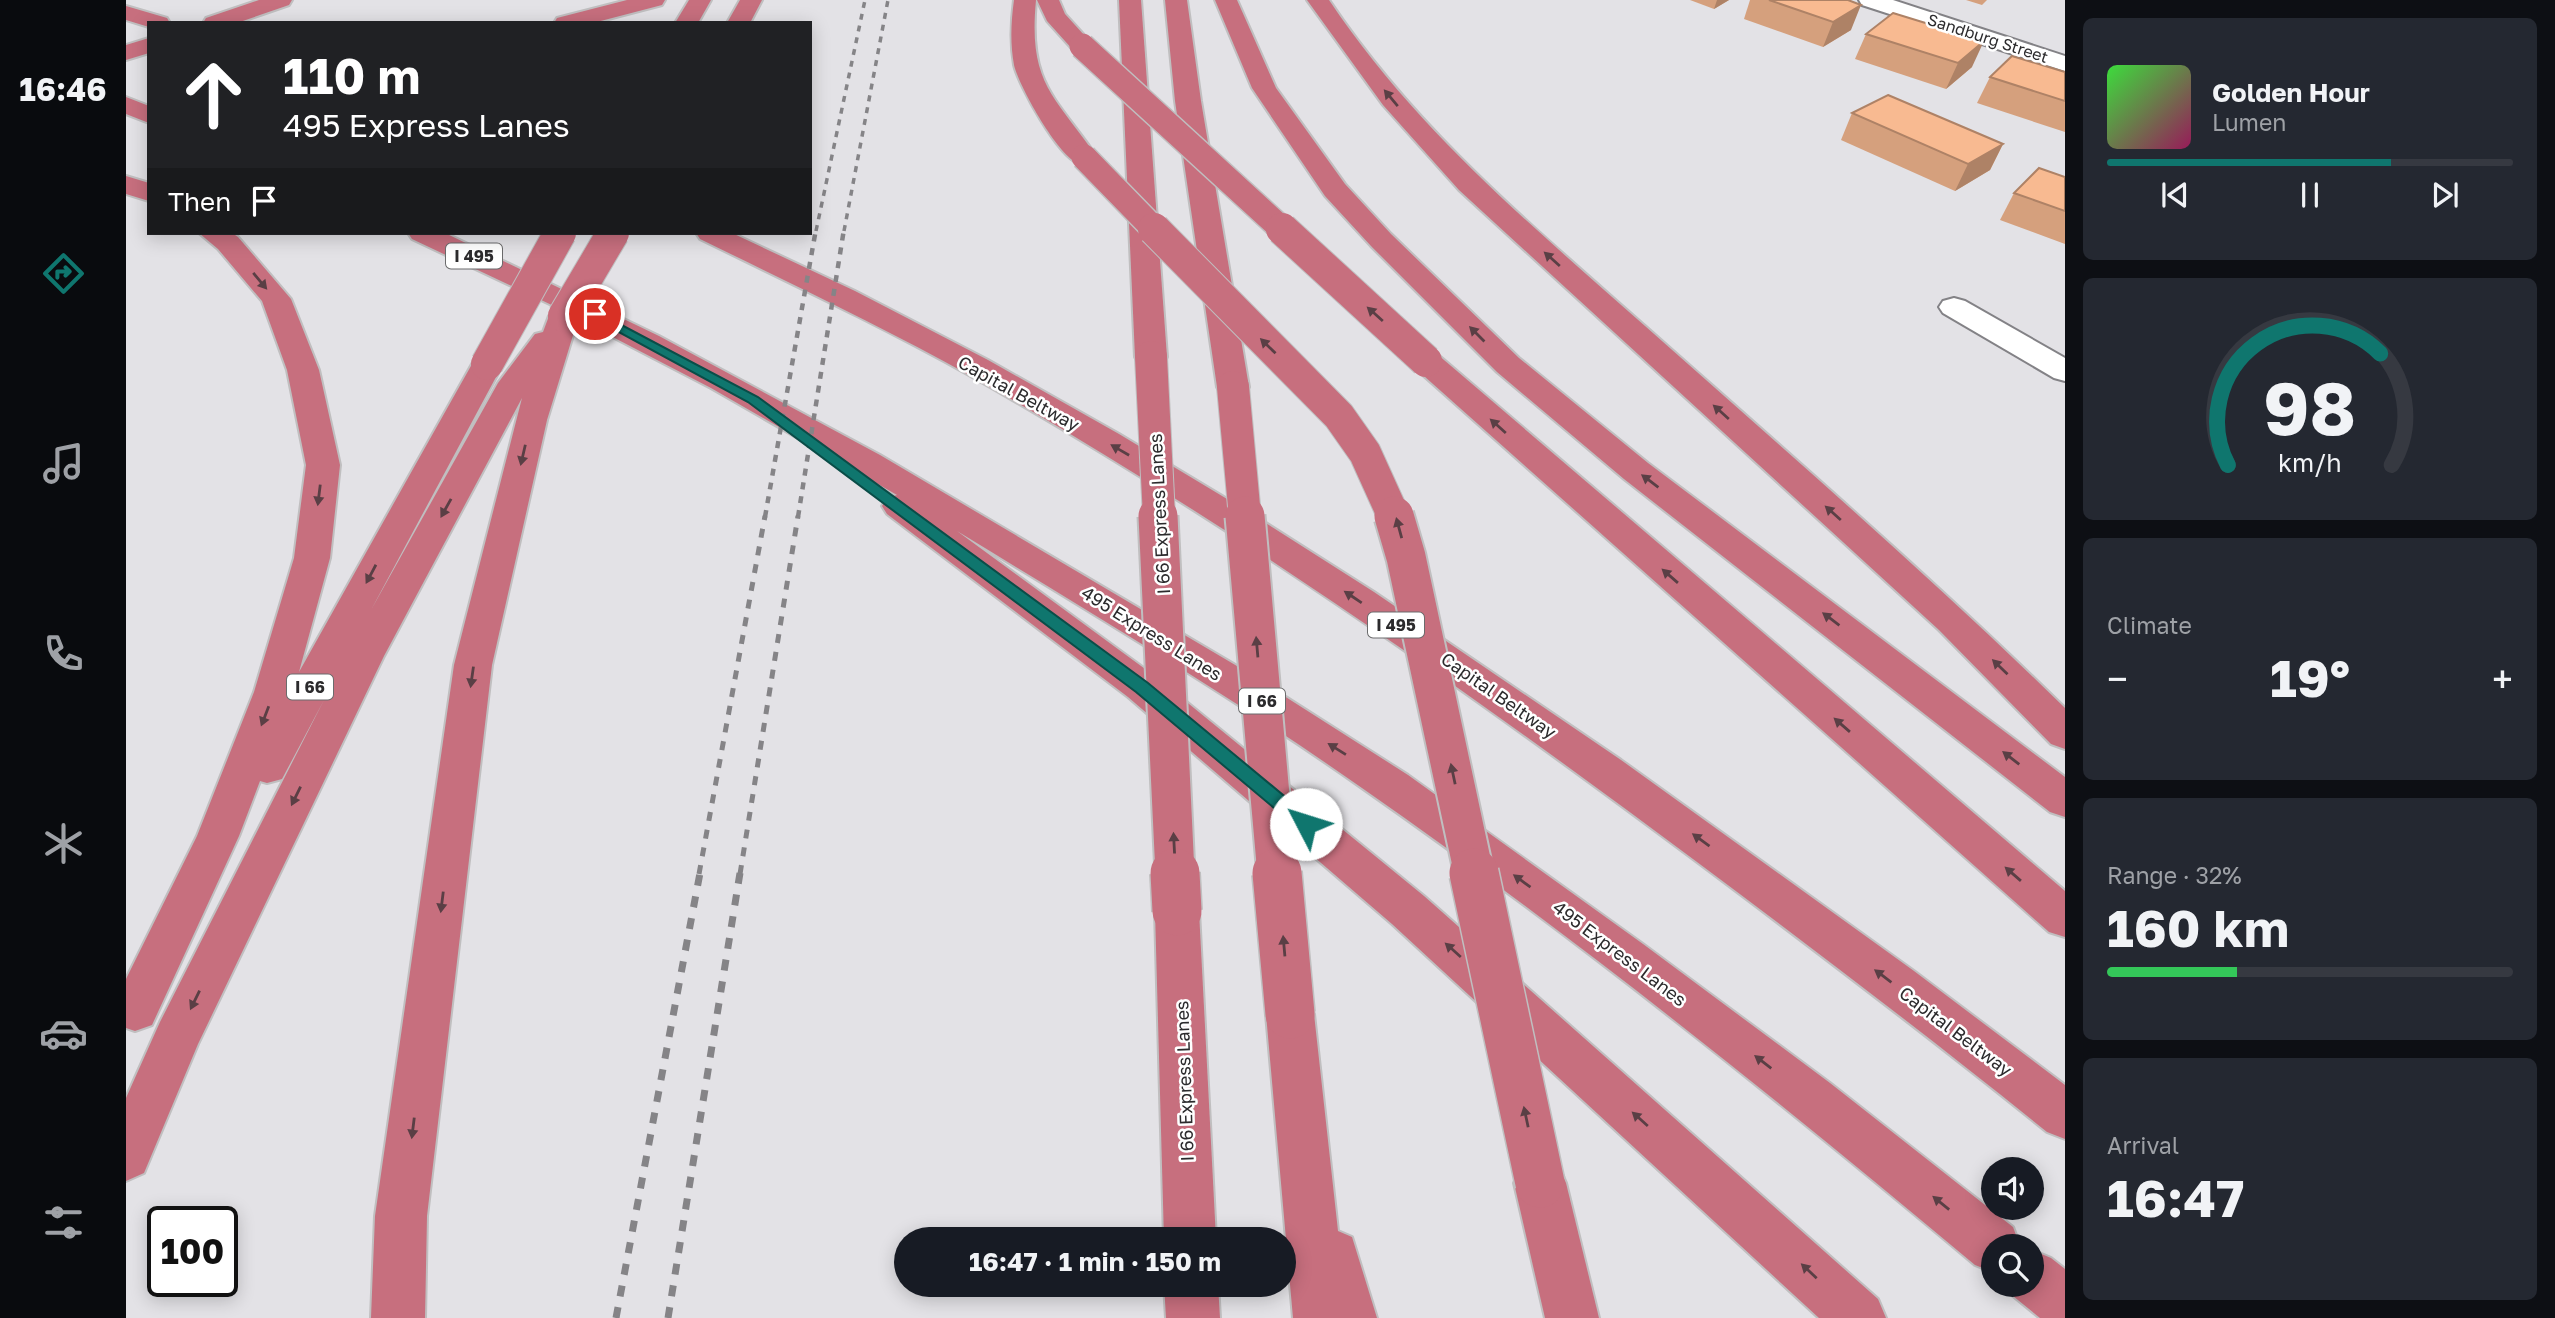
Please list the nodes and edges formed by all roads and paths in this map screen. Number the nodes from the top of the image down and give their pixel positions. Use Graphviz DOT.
graph roads {
  1 [pos="281,0"];
  2 [pos="654,0"];
  3 [pos="700,0"];
  4 [pos="751,0"];
  5 [pos="1025,0"];
  6 [pos="1048,0"];
  7 [pos="1130,0"];
  8 [pos="1177,0"];
  9 [pos="1226,0"];
  10 [pos="1318,0"];
  11 [pos="1870,0"];
  12 [pos="126,13"];
  13 [pos="152,21"];
  14 [pos="220,21"];
  15 [pos="573,21"];
  16 [pos="687,21"];
  17 [pos="739,21"];
  18 [pos="147,46"];
  19 [pos="126,53"];
  20 [pos="2065,64"];
  21 [pos="126,105"];
  22 [pos="147,114"];
  23 [pos="147,122"];
  24 [pos="126,127"];
  25 [pos="126,184"];
  26 [pos="147,192"];
  27 [pos="216,235"];
  28 [pos="427,235"];
  29 [pos="559,235"];
  30 [pos="612,235"];
  31 [pos="714,235"];
  32 [pos="1954,307"];
  33 [pos="2065,371"];
  34 [pos="514,379"];
  35 [pos="753,400"];
  36 [pos="2065,733"];
  37 [pos="2065,800"];
  38 [pos="2065,918"];
  39 [pos="131,1019"];
  40 [pos="2055,1106"];
  41 [pos="1305,1154"];
  42 [pos="126,1156"];
  43 [pos="1190,1227"];
  44 [pos="1981,1235"];
  45 [pos="2044,1287"];
  46 [pos="1192,1297"];
  47 [pos="2065,1304"];
  48 [pos="398,1318"];
  49 [pos="1193,1318"];
  50 [pos="1320,1318"];
  51 [pos="1350,1318"];
  52 [pos="1572,1318"];
  53 [pos="1859,1318"];
  1 -- 14 [label="highway"];
  2 -- 15 [label="highway"];
  3 -- 16 [label="highway"];
  4 -- 17 [label="highway"];
  52 -- 5 [label="highway, one-way, bridge"];
  38 -- 6 [label="highway, one-way, bridge"];
  43 -- 7 [label="highway, I 66 Express Lanes, one-way, bridge"];
  41 -- 8 [label="highway, I 66, one-way, bridge"];
  37 -- 9 [label="highway, one-way"];
  36 -- 10 [label="highway, one-way"];
  11 -- 20 [label="street, Sandburg Street"];
  12 -- 13 [label="highway"];
  18 -- 19 [label="highway"];
  21 -- 22 [label="highway"];
  23 -- 24 [label="highway"];
  25 -- 26 [label="highway"];
  27 -- 39 [label="highway, one-way"];
  28 -- 35 [label="highway, 495 Express Lanes / I 495"];
  29 -- 34 [label="highway, I 66, bridge"];
  30 -- 34 [label="highway, bridge"];
  40 -- 31 [label="highway, Capital Beltway / I 495, one-way"];
  32 -- 33 [label="street"];
  34 -- 39 [label="highway, I 66, one-way"];
  34 -- 42 [label="highway, one-way"];
  34 -- 48 [label="highway, one-way"];
  44 -- 35 [label="highway, 495 Express Lanes / I 495, one-way"];
  53 -- 35 [label="highway, one-way"];
  41 -- 50 [label="highway, I 66"];
  41 -- 51 [label="highway"];
  45 -- 47 [label="highway"];
  46 -- 49 [label="highway"];
}
